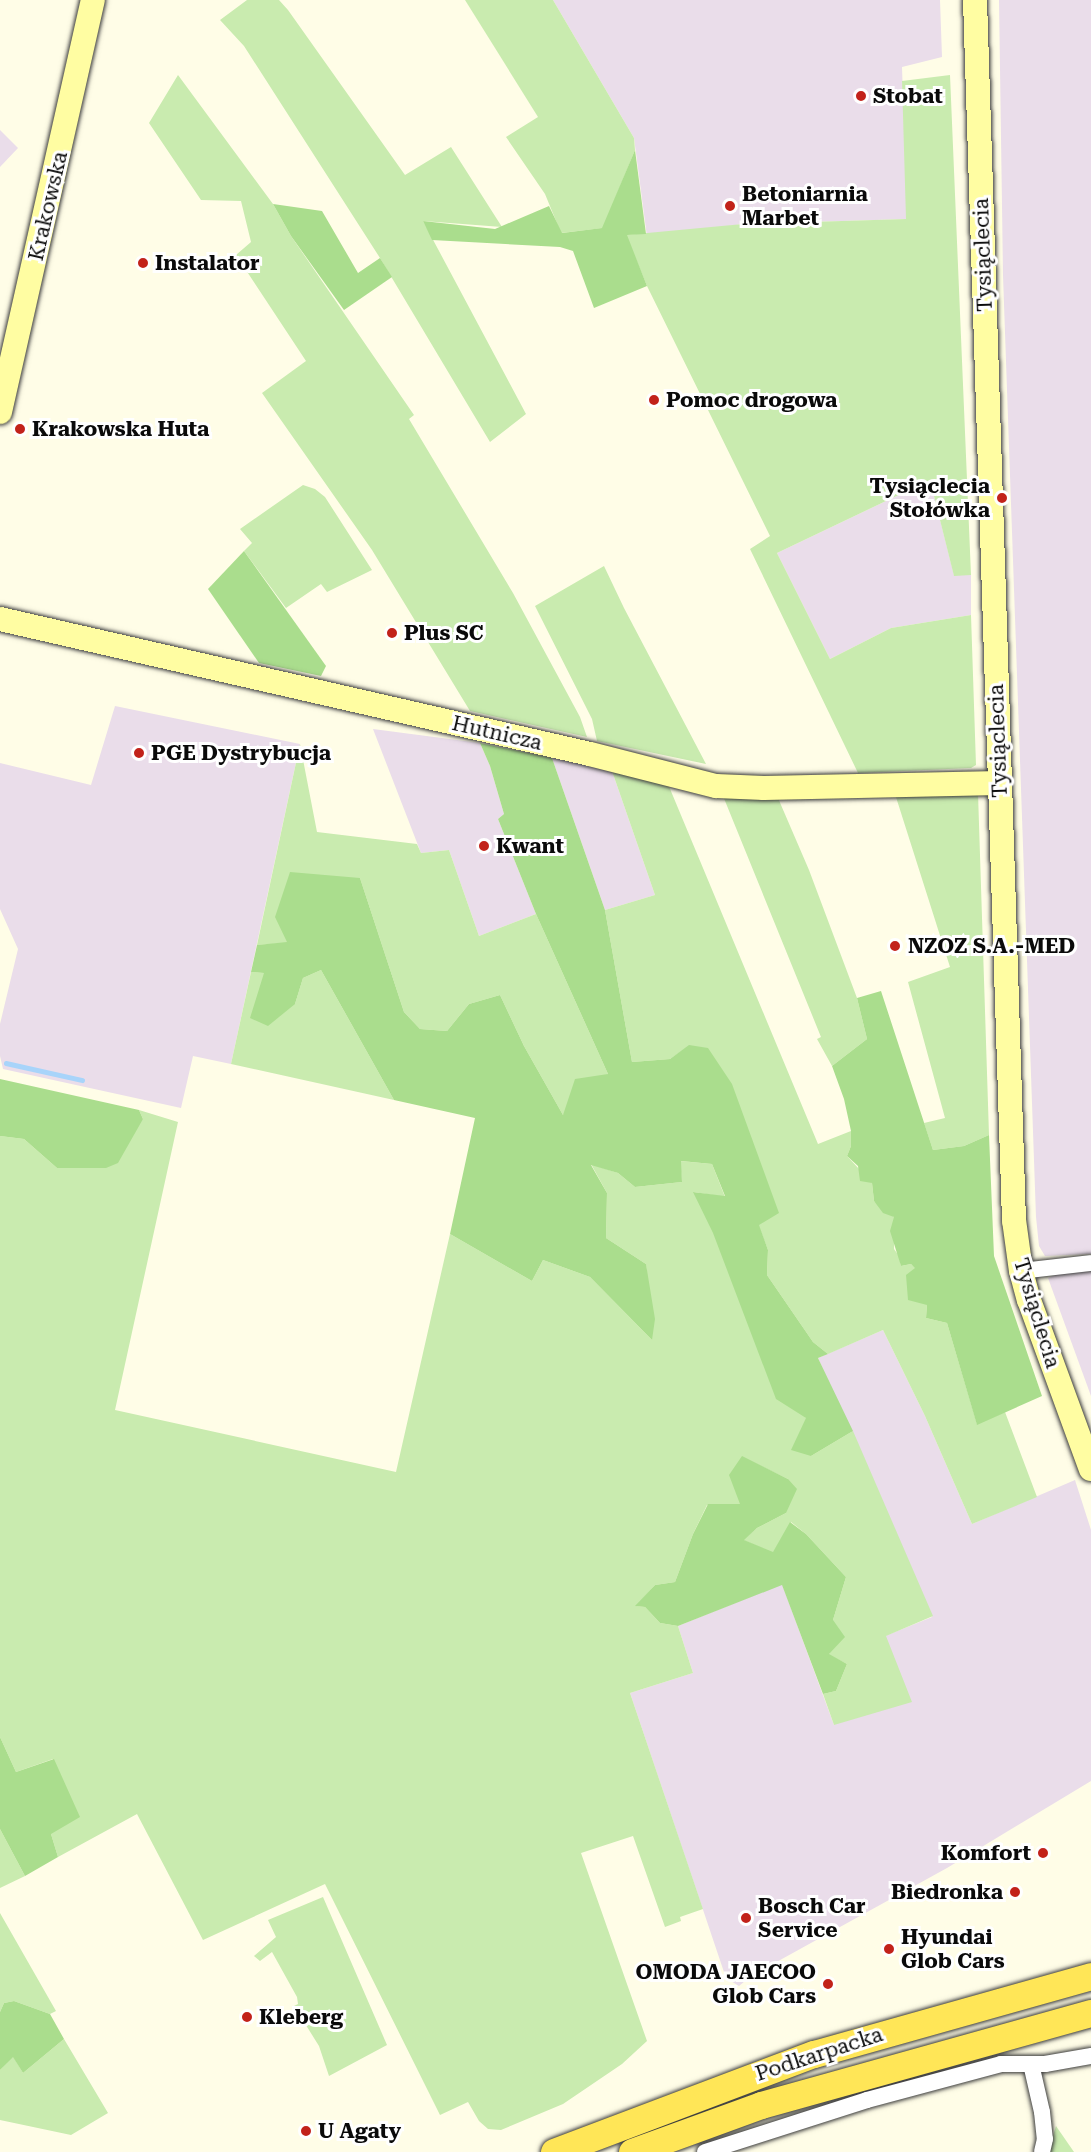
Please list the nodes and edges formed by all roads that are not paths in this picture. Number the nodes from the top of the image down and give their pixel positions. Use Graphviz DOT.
graph roads {
  1 [pos="93,0"];
  2 [pos="975,0"];
  3 [pos="0,412"];
  4 [pos="0,619"];
  5 [pos="1000,783"];
  6 [pos="1091,1263"];
  7 [pos="1021,1271"];
  8 [pos="1091,1469"];
  9 [pos="1091,1976"];
  10 [pos="1091,2013"];
  11 [pos="1091,2056"];
  12 [pos="1031,2064"];
  13 [pos="554,2152"];
  14 [pos="632,2152"];
  15 [pos="705,2152"];
  16 [pos="1042,2152"];
  1 -- 3 [label="street, Krakowska"];
  2 -- 5 [label="street, Tysiąclecia"];
  4 -- 5 [label="street, Hutnicza"];
  5 -- 7 [label="street, Tysiąclecia"];
  6 -- 7 [label="street"];
  7 -- 8 [label="street, Tysiąclecia"];
  9 -- 13 [label="main road, Podkarpacka"];
  10 -- 14 [label="main road, Podkarpacka"];
  11 -- 12 [label="street"];
  12 -- 15 [label="street"];
  12 -- 16 [label="street"];
}
